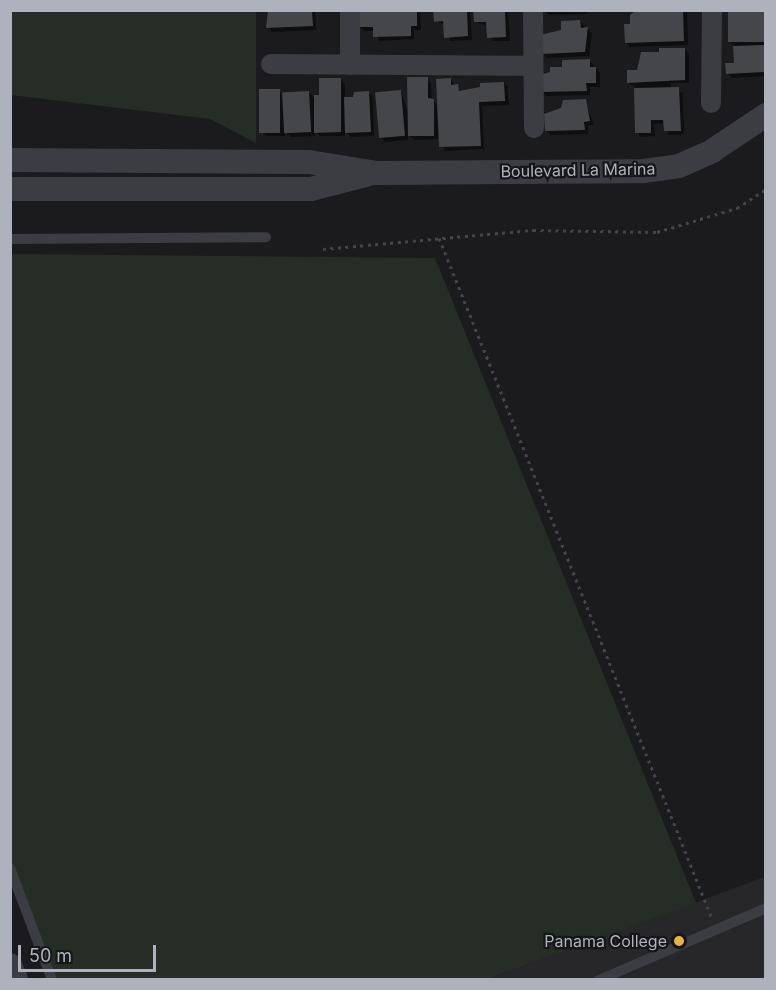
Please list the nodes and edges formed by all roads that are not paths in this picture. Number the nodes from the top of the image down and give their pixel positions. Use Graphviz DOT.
graph roads {
  1 [pos="350,10"];
  2 [pos="533,10"];
  3 [pos="712,10"];
  4 [pos="271,64"];
  5 [pos="350,65"];
  6 [pos="533,66"];
  7 [pos="711,103"];
  8 [pos="765,115"];
  9 [pos="534,128"];
  10 [pos="10,160"];
  11 [pos="376,173"];
  12 [pos="10,189"];
  13 [pos="266,237"];
  14 [pos="10,239"];
  15 [pos="10,868"];
  16 [pos="765,908"];
  17 [pos="10,965"];
  18 [pos="16,980"];
  19 [pos="51,980"];
  20 [pos="599,980"];
  1 -- 5 [label="street"];
  2 -- 6 [label="street"];
  3 -- 7 [label="street"];
  4 -- 5 [label="street"];
  5 -- 6 [label="street"];
  6 -- 9 [label="street"];
  8 -- 11 [label="street, Boulevard La Marina"];
  10 -- 11 [label="street, Boulevard La Marina"];
  11 -- 12 [label="street, Boulevard La Marina"];
  13 -- 14 [label="lane"];
  15 -- 19 [label="lane"];
  16 -- 20 [label="lane"];
  17 -- 18 [label="street"];
}
